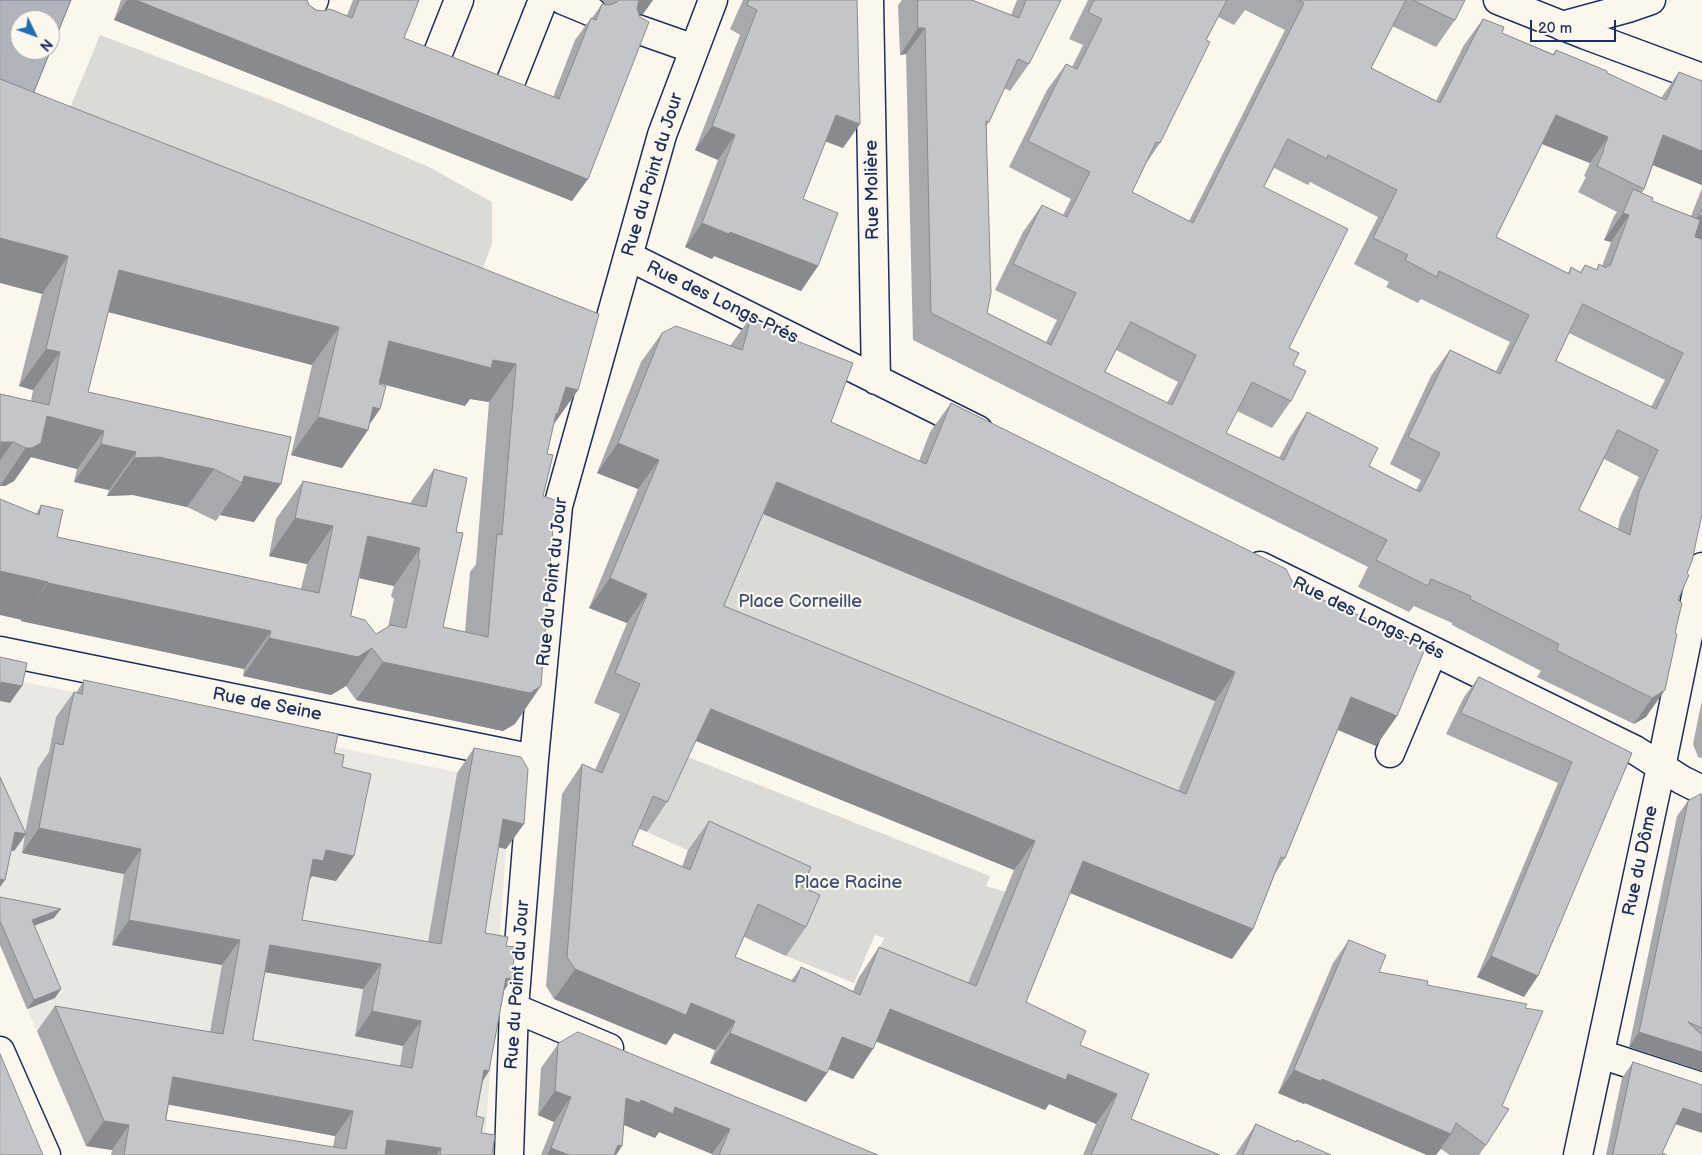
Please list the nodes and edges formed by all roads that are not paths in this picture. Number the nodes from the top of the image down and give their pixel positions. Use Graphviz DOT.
graph roads {
  1 [pos="460,0"];
  2 [pos="543,0"];
  3 [pos="563,0"];
  4 [pos="713,0"];
  5 [pos="869,0"];
  6 [pos="1498,0"];
  7 [pos="1651,0"];
  8 [pos="592,12"];
  9 [pos="1562,26"];
  10 [pos="637,29"];
  11 [pos="694,49"];
  12 [pos="436,58"];
  13 [pos="1702,78"];
  14 [pos="509,86"];
  15 [pos="628,256"];
  16 [pos="876,380"];
  17 [pos="999,440"];
  18 [pos="1240,557"];
  19 [pos="1702,566"];
  20 [pos="1433,650"];
  21 [pos="0,651"];
  22 [pos="1390,753"];
  23 [pos="534,759"];
  24 [pos="1662,767"];
  25 [pos="1702,790"];
  26 [pos="514,1008"];
  27 [pos="0,1051"];
  28 [pos="1600,1054"];
  29 [pos="630,1056"];
  30 [pos="5,1078"];
  31 [pos="1702,1087"];
  32 [pos="46,1155"];
  33 [pos="509,1155"];
  34 [pos="1578,1155"];
  1 -- 12 [label="street"];
  2 -- 14 [label="street"];
  3 -- 8 [label="street"];
  4 -- 11 [label="street, Rue du Point du Jour"];
  5 -- 16 [label="street, Rue Molière"];
  6 -- 9 [label="street"];
  7 -- 9 [label="street"];
  9 -- 13 [label="street"];
  10 -- 11 [label="street"];
  11 -- 15 [label="street, Rue du Point du Jour"];
  15 -- 16 [label="street, Rue des Longs-Prés"];
  15 -- 23 [label="street, Rue du Point du Jour"];
  16 -- 17 [label="street, Rue des Longs-Prés"];
  18 -- 20 [label="street, Rue des Longs-Prés"];
  19 -- 24 [label="street, Rue du Dôme"];
  20 -- 22 [label="street"];
  20 -- 24 [label="street, Rue des Longs-Prés"];
  21 -- 23 [label="street, Rue de Seine"];
  23 -- 26 [label="street, Rue du Point du Jour"];
  24 -- 25 [label="street, Rue des Longs-Prés"];
  24 -- 28 [label="street, Rue du Dôme"];
  26 -- 29 [label="street"];
  26 -- 33 [label="street, Rue du Point du Jour"];
  27 -- 30 [label="street"];
  28 -- 31 [label="street"];
  28 -- 34 [label="street, Rue du Dôme"];
  30 -- 32 [label="street"];
}
